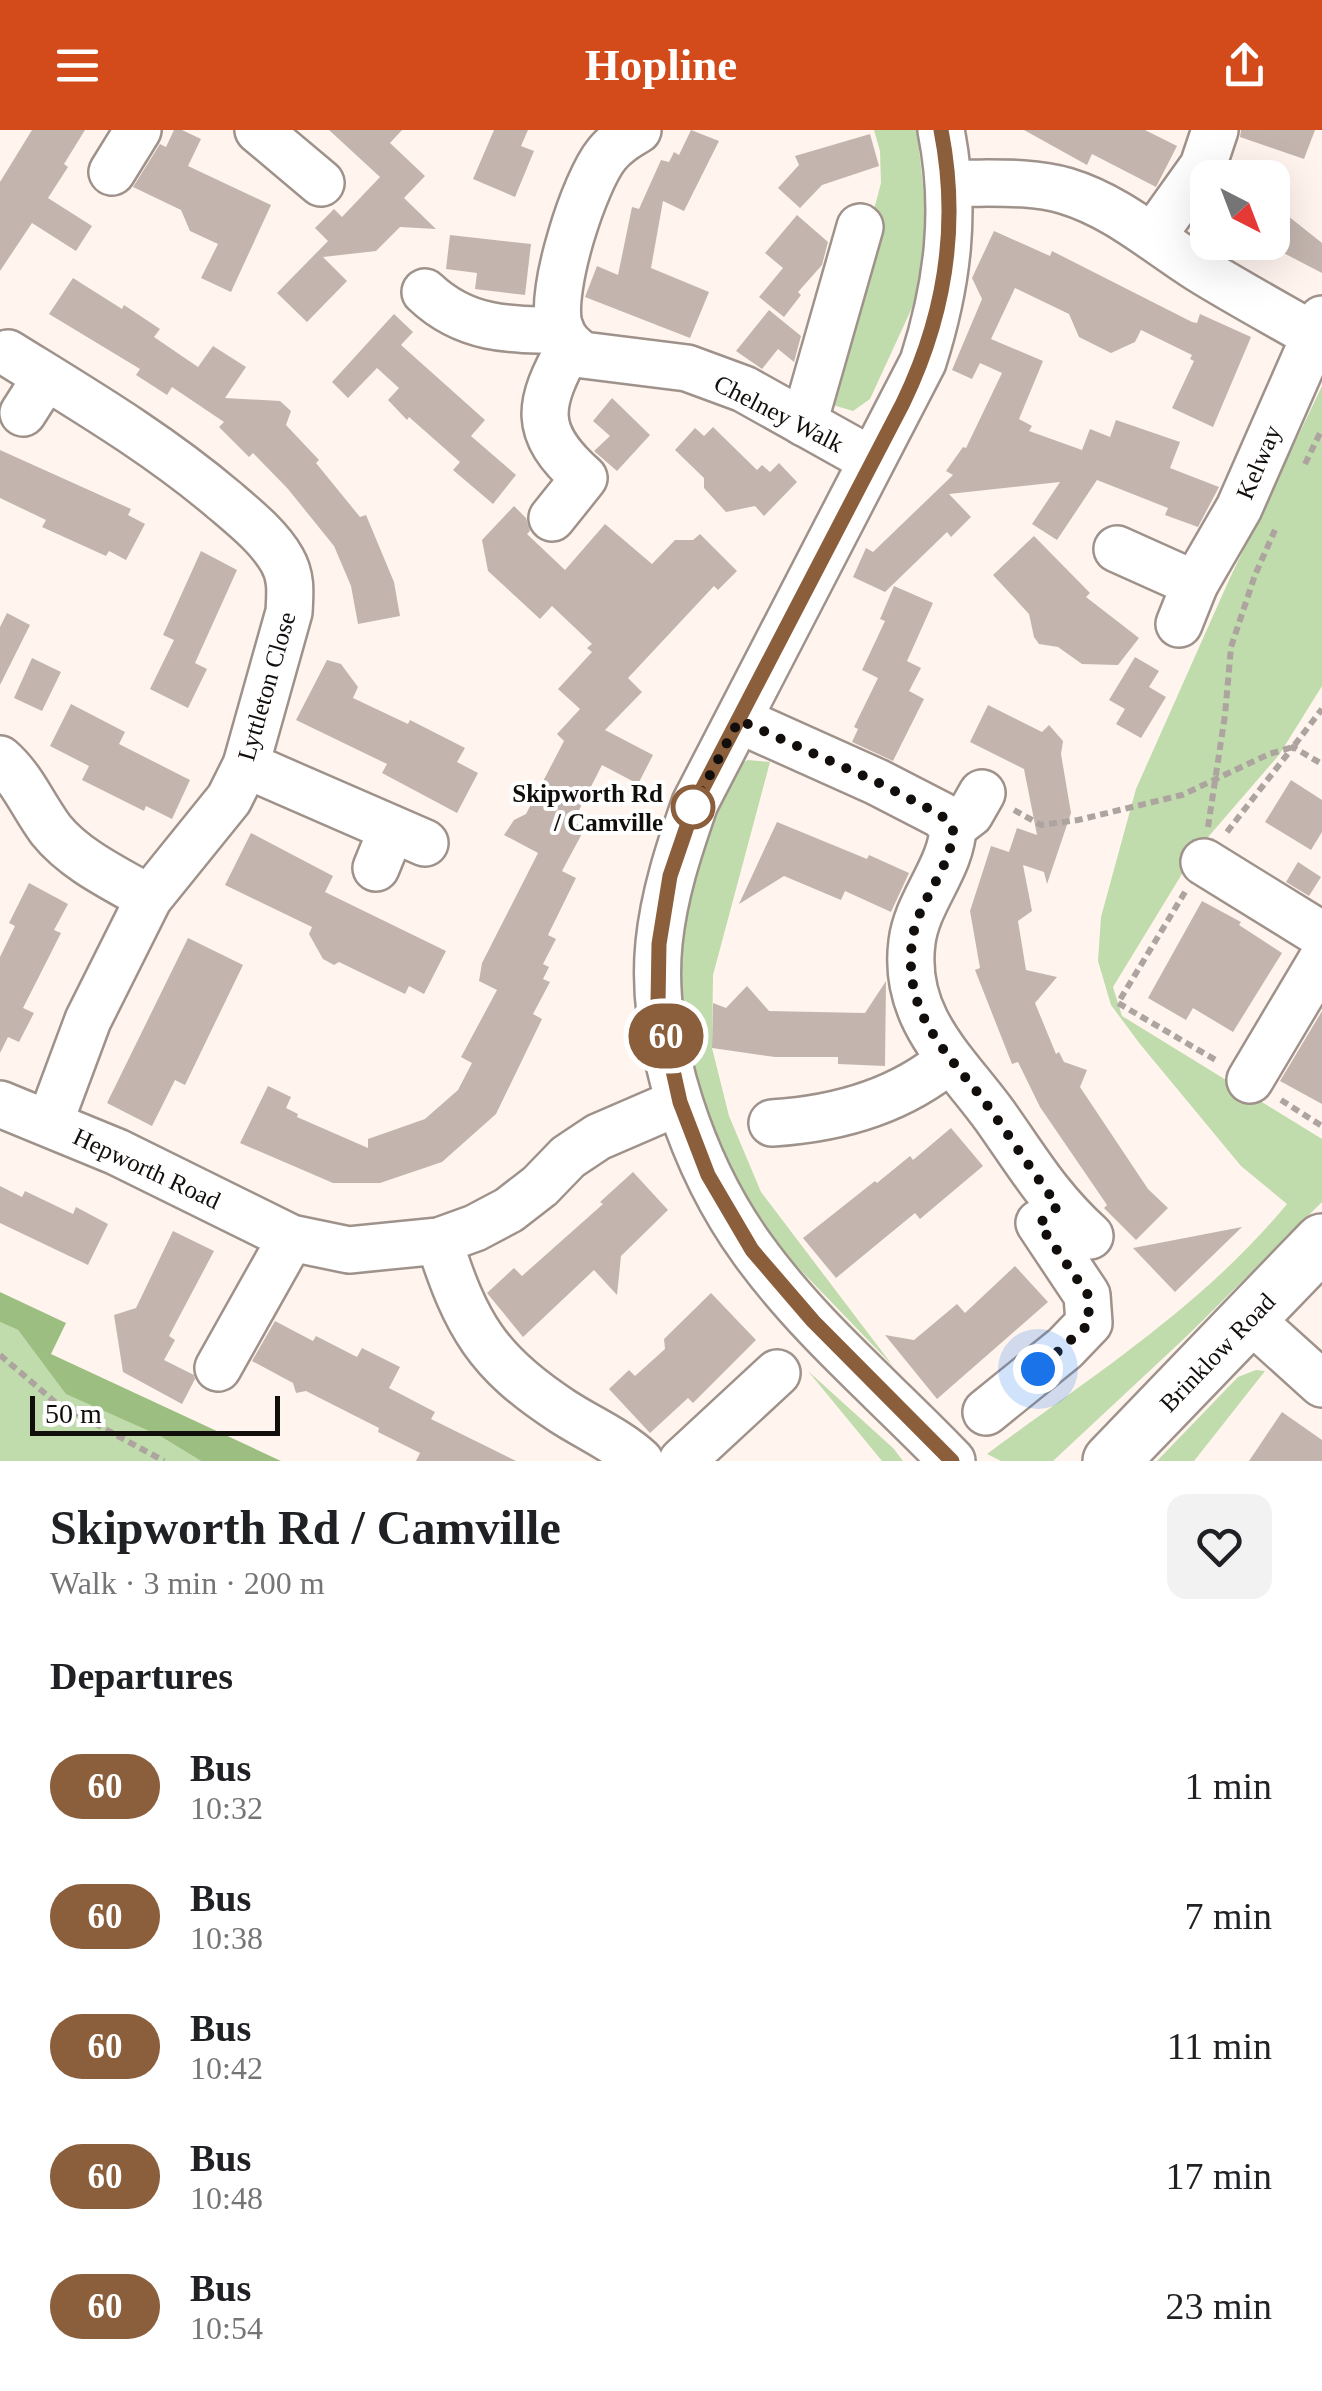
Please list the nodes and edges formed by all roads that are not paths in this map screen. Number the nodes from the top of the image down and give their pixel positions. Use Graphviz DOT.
graph roads {
  1 [pos="138,130"];
  2 [pos="258,130"];
  3 [pos="941,130"];
  4 [pos="1216,130"];
  5 [pos="620,134"];
  6 [pos="112,172"];
  7 [pos="321,183"];
  8 [pos="950,183"];
  9 [pos="860,227"];
  10 [pos="1153,236"];
  11 [pos="425,292"];
  12 [pos="1318,327"];
  13 [pos="566,338"];
  14 [pos="8,354"];
  15 [pos="804,422"];
  16 [pos="871,460"];
  17 [pos="552,518"];
  18 [pos="1117,548"];
  19 [pos="739,720"];
  20 [pos="0,759"];
  21 [pos="246,765"];
  22 [pos="982,793"];
  23 [pos="953,828"];
  24 [pos="397,847"];
  25 [pos="1204,862"];
  26 [pos="149,898"];
  27 [pos="1322,936"];
  28 [pos="1322,959"];
  29 [pos="949,1060"];
  30 [pos="1250,1080"];
  31 [pos="680,1102"];
  32 [pos="0,1104"];
  33 [pos="50,1122"];
  34 [pos="802,1133"];
  35 [pos="291,1238"];
  36 [pos="440,1241"];
  37 [pos="1322,1242"];
  38 [pos="1250,1319"];
  39 [pos="218,1368"];
  40 [pos="778,1373"];
  41 [pos="1322,1384"];
  42 [pos="986,1412"];
  43 [pos="686,1458"];
  44 [pos="640,1461"];
  45 [pos="952,1461"];
  46 [pos="1110,1461"];
  1 -- 6 [label="street"];
  2 -- 7 [label="street"];
  3 -- 8 [label="street"];
  4 -- 10 [label="street"];
  5 -- 13 [label="street"];
  8 -- 10 [label="street, Kelway"];
  8 -- 16 [label="street"];
  9 -- 15 [label="street"];
  10 -- 12 [label="street, Kelway"];
  11 -- 13 [label="street, Chelney Walk"];
  12 -- 18 [label="street, Kelway"];
  13 -- 15 [label="street, Chelney Walk"];
  13 -- 17 [label="street"];
  14 -- 21 [label="street, Lyttleton Close"];
  15 -- 16 [label="street, Chelney Walk"];
  16 -- 19 [label="street"];
  19 -- 23 [label="street"];
  19 -- 31 [label="street"];
  20 -- 26 [label="street"];
  21 -- 24 [label="street"];
  21 -- 26 [label="street, Lyttleton Close"];
  22 -- 23 [label="street"];
  23 -- 29 [label="street"];
  25 -- 27 [label="street"];
  26 -- 33 [label="street, Lyttleton Close"];
  28 -- 30 [label="street"];
  29 -- 34 [label="street"];
  29 -- 42 [label="street"];
  31 -- 36 [label="street, Hepworth Road"];
  31 -- 45 [label="street"];
  32 -- 33 [label="street, Hepworth Road"];
  33 -- 35 [label="street, Hepworth Road"];
  35 -- 36 [label="street, Hepworth Road"];
  35 -- 39 [label="street"];
  36 -- 44 [label="street"];
  37 -- 38 [label="main road, Brinklow Road"];
  38 -- 41 [label="street"];
  38 -- 46 [label="main road, Brinklow Road"];
  40 -- 43 [label="street"];
}
